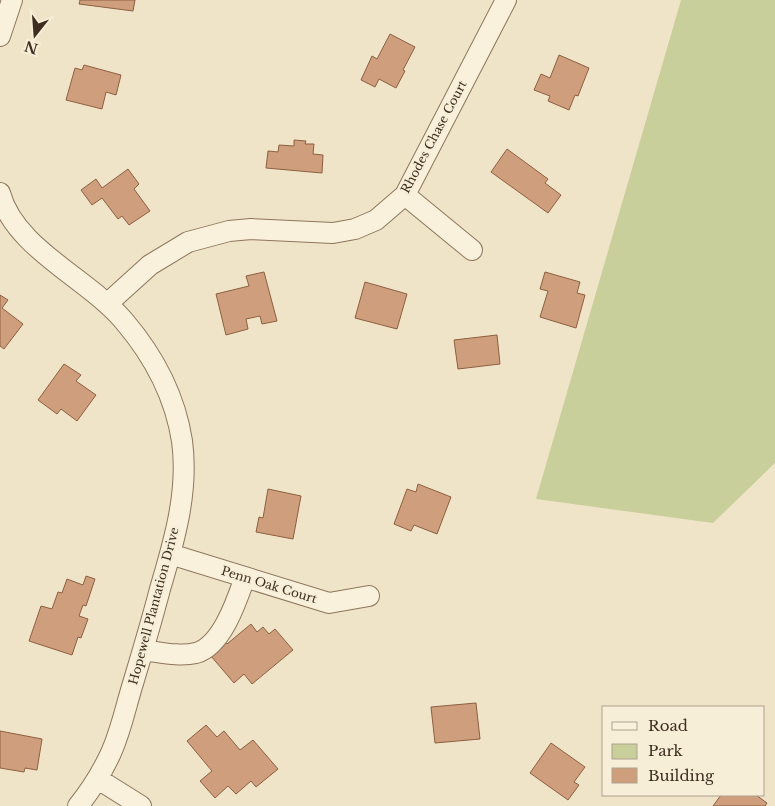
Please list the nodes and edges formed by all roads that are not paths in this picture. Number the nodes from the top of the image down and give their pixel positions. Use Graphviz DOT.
graph roads {
  1 [pos="12,0"];
  2 [pos="506,0"];
  3 [pos="0,36"];
  4 [pos="404,195"];
  5 [pos="1,202"];
  6 [pos="472,250"];
  7 [pos="108,303"];
  8 [pos="170,554"];
  9 [pos="245,577"];
  10 [pos="369,596"];
  11 [pos="143,650"];
  12 [pos="98,779"];
  13 [pos="78,806"];
  14 [pos="141,806"];
  1 -- 3 [label="street"];
  2 -- 4 [label="street, Rhodes Chase Court"];
  4 -- 6 [label="street"];
  4 -- 7 [label="street, Rhodes Chase Court"];
  5 -- 7 [label="street, Hopewell Plantation Drive"];
  7 -- 8 [label="street, Hopewell Plantation Drive"];
  8 -- 9 [label="street, Penn Oak Court"];
  8 -- 11 [label="street, Hopewell Plantation Drive"];
  9 -- 10 [label="street, Penn Oak Court"];
  9 -- 11 [label="street"];
  11 -- 12 [label="street, Hopewell Plantation Drive"];
  12 -- 13 [label="street, Hopewell Plantation Drive"];
  12 -- 14 [label="street"];
}
